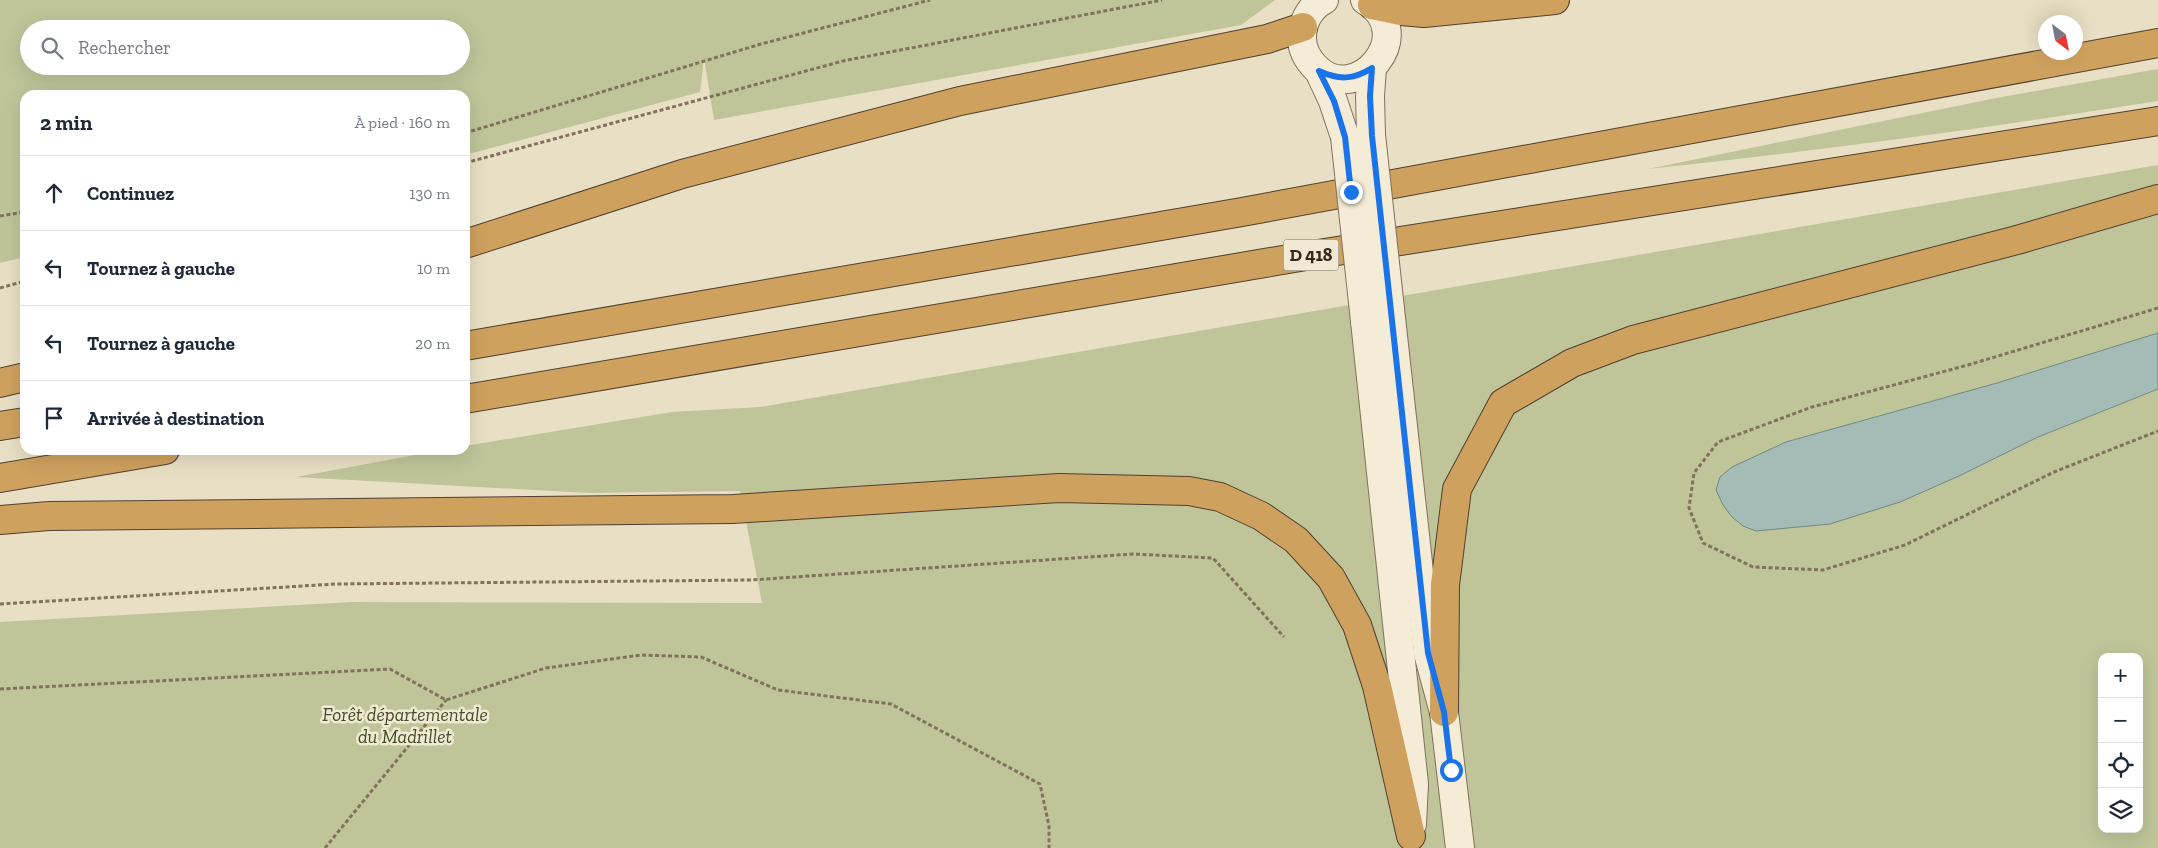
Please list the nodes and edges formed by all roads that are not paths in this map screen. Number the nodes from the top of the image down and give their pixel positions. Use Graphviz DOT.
graph roads {
  1 [pos="1324,0"];
  2 [pos="1555,0"];
  3 [pos="1368,2"];
  4 [pos="1303,27"];
  5 [pos="2158,43"];
  6 [pos="1372,68"];
  7 [pos="1319,71"];
  8 [pos="2158,121"];
  9 [pos="1358,136"];
  10 [pos="2158,199"];
  11 [pos="470,242"];
  12 [pos="1378,320"];
  13 [pos="470,345"];
  14 [pos="20,378"];
  15 [pos="0,383"];
  16 [pos="470,398"];
  17 [pos="20,423"];
  18 [pos="0,426"];
  19 [pos="136,455"];
  20 [pos="0,478"];
  21 [pos="0,520"];
  22 [pos="1444,712"];
  23 [pos="1412,842"];
  24 [pos="1460,848"];
  1 -- 4 [label="street"];
  2 -- 3 [label="highway"];
  3 -- 6 [label="street"];
  4 -- 7 [label="street"];
  4 -- 11 [label="highway"];
  5 -- 13 [label="highway"];
  6 -- 7 [label="street"];
  6 -- 9 [label="street"];
  7 -- 9 [label="street"];
  8 -- 16 [label="highway, D 418"];
  9 -- 12 [label="street, bridge"];
  10 -- 22 [label="highway"];
  12 -- 22 [label="street"];
  12 -- 23 [label="street"];
  14 -- 15 [label="highway"];
  17 -- 18 [label="highway"];
  19 -- 20 [label="highway"];
  21 -- 23 [label="highway"];
  22 -- 24 [label="street"];
}
